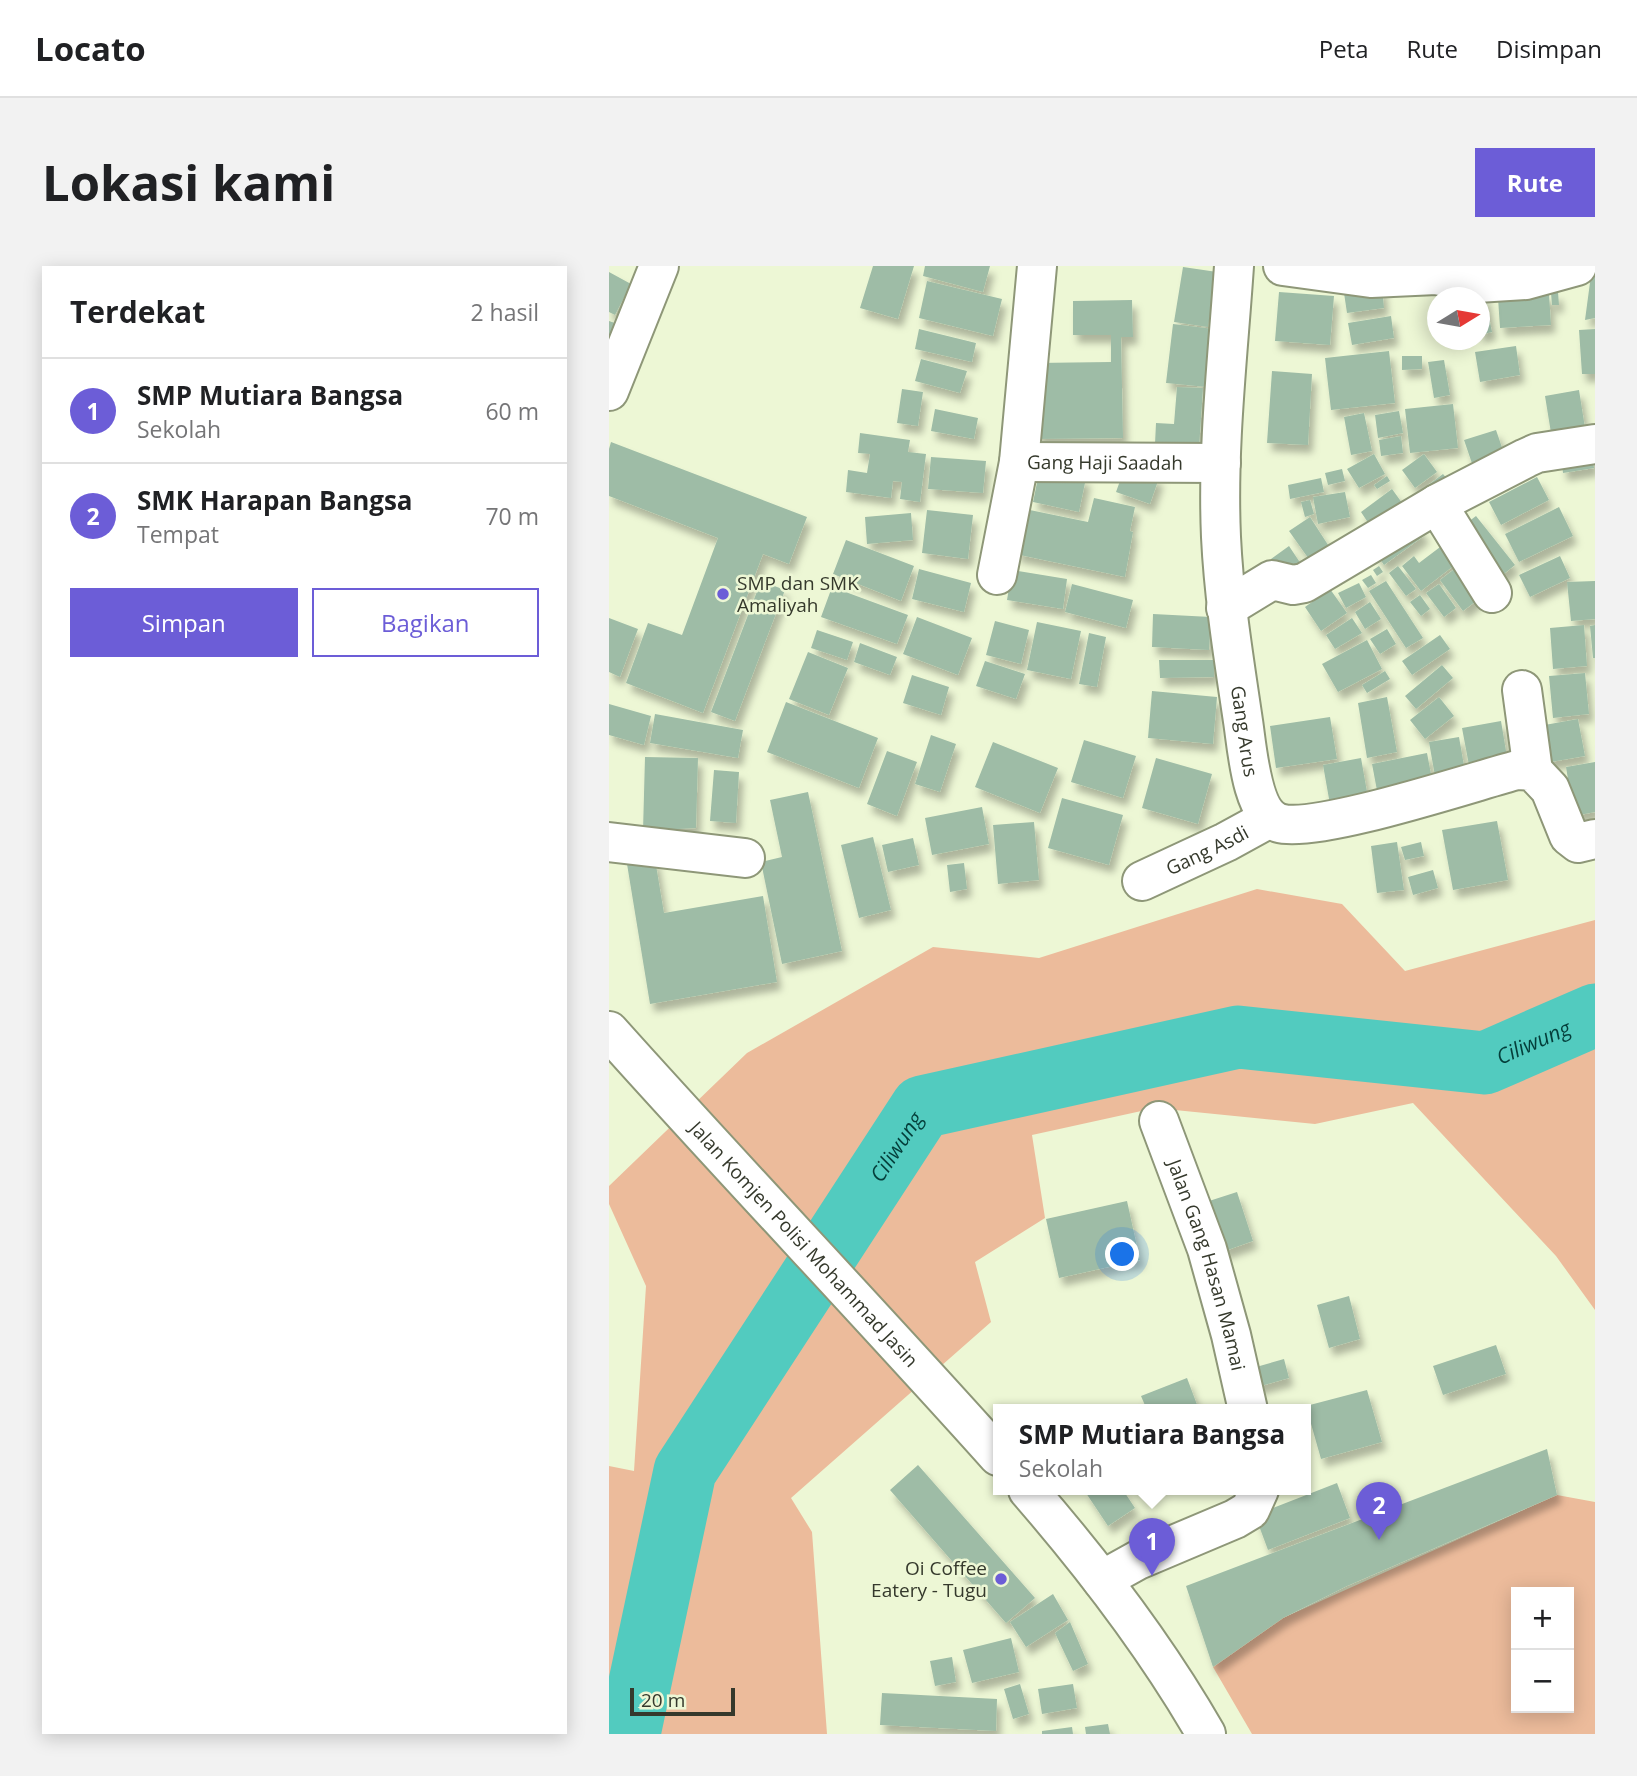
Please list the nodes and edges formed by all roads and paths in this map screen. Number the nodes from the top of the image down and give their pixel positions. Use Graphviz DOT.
graph roads {
  1 [pos="659,266"];
  2 [pos="1037,266"];
  3 [pos="1234,266"];
  4 [pos="1283,266"];
  5 [pos="1577,266"];
  6 [pos="609,391"];
  7 [pos="1595,444"];
  8 [pos="1019,462"];
  9 [pos="1221,463"];
  10 [pos="1437,504"];
  11 [pos="997,575"];
  12 [pos="1492,593"];
  13 [pos="1226,608"];
  14 [pos="1522,690"];
  15 [pos="1533,771"];
  16 [pos="1270,818"];
  17 [pos="1595,839"];
  18 [pos="609,842"];
  19 [pos="745,858"];
  20 [pos="1142,881"];
  21 [pos="609,1031"];
  22 [pos="1159,1121"];
  23 [pos="1247,1404"];
  24 [pos="993,1450"];
  25 [pos="1032,1495"];
  26 [pos="1257,1495"];
  27 [pos="1102,1580"];
  28 [pos="1206,1734"];
  1 -- 6 [label="street"];
  2 -- 8 [label="street, Gang Haji Saadah"];
  3 -- 9 [label="street, Gang Arus"];
  4 -- 5 [label="street"];
  7 -- 10 [label="street"];
  8 -- 9 [label="street, Gang Haji Saadah"];
  8 -- 11 [label="street"];
  9 -- 13 [label="street, Gang Arus"];
  10 -- 12 [label="street"];
  10 -- 13 [label="street"];
  13 -- 16 [label="street, Gang Arus"];
  14 -- 15 [label="street"];
  15 -- 16 [label="street"];
  15 -- 17 [label="street"];
  16 -- 20 [label="street, Gang Asdi"];
  18 -- 19 [label="street"];
  21 -- 24 [label="street, Jalan Komjen Polisi Mohammad Jasin"];
  22 -- 23 [label="street, Jalan Gang Hasan Mamai"];
  25 -- 27 [label="street"];
  26 -- 27 [label="street"];
  27 -- 28 [label="street"];
}
